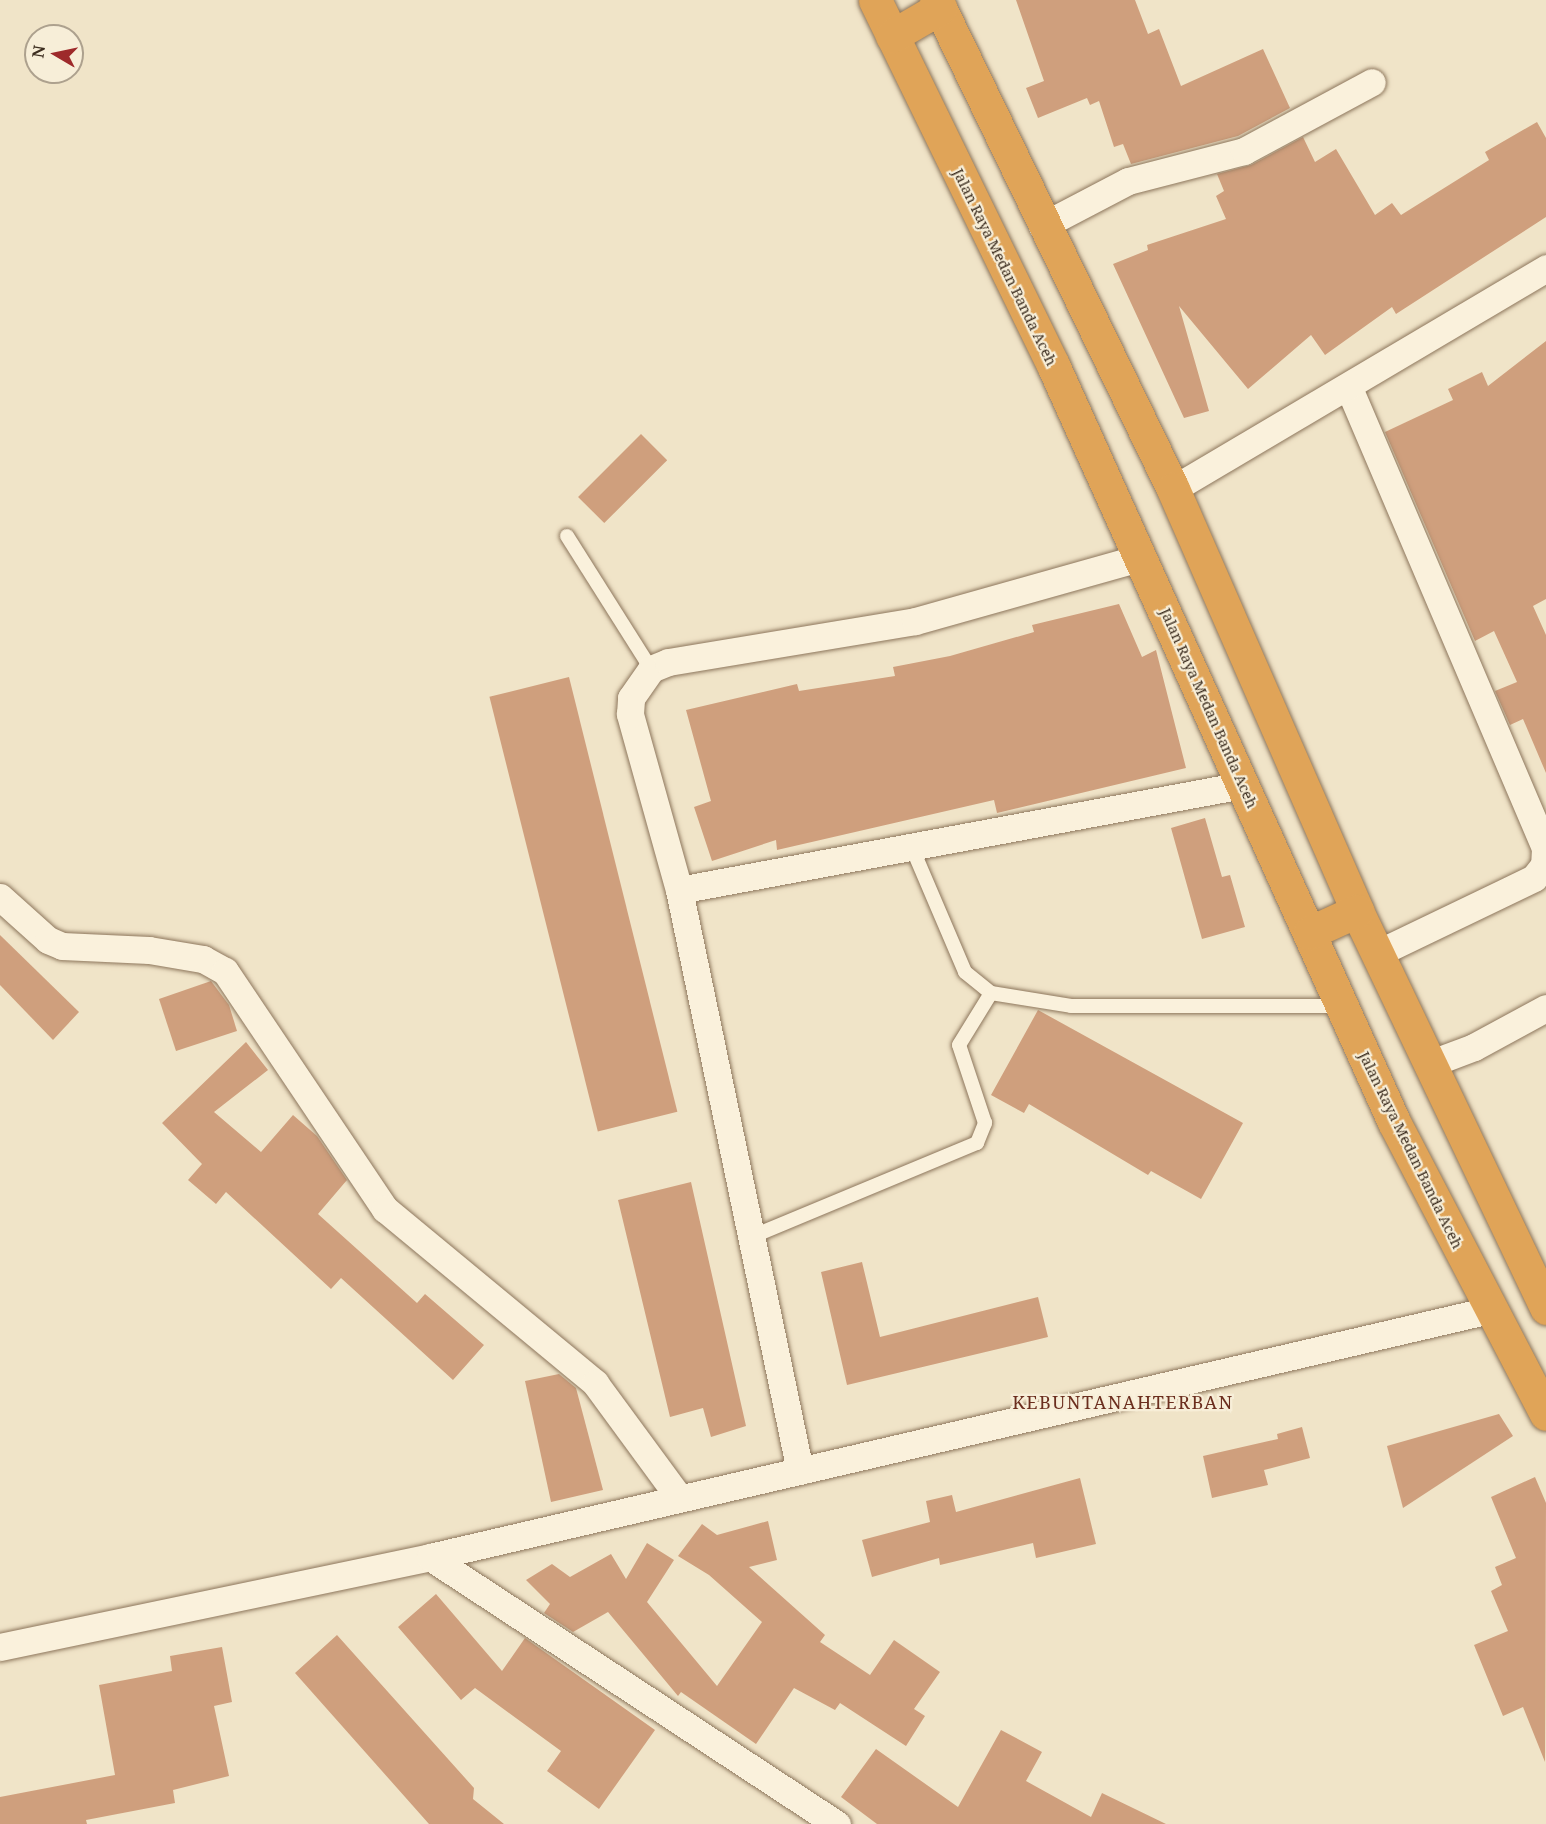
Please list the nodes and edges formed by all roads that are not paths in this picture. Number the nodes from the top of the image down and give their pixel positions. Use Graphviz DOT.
graph roads {
  1 [pos="875,0"];
  2 [pos="938,4"];
  3 [pos="892,36"];
  4 [pos="1372,82"];
  5 [pos="1042,226"];
  6 [pos="1546,268"];
  7 [pos="1350,388"];
  8 [pos="1173,489"];
  9 [pos="567,536"];
  10 [pos="1142,557"];
  11 [pos="651,669"];
  12 [pos="1243,785"];
  13 [pos="913,850"];
  14 [pos="679,890"];
  15 [pos="0,897"];
  16 [pos="1357,911"];
  17 [pos="1309,933"];
  18 [pos="1378,954"];
  19 [pos="991,993"];
  20 [pos="1342,1006"];
  21 [pos="1546,1008"];
  22 [pos="1429,1064"];
  23 [pos="751,1237"];
  24 [pos="1546,1308"];
  25 [pos="1490,1310"];
  26 [pos="1546,1414"];
  27 [pos="800,1471"];
  28 [pos="678,1496"];
  29 [pos="430,1557"];
  30 [pos="0,1647"];
  31 [pos="837,1824"];
  1 -- 3 [label="highway, Jalan Raya Medan Banda Aceh"];
  2 -- 3 [label="highway"];
  2 -- 5 [label="highway"];
  3 -- 10 [label="highway, Jalan Raya Medan Banda Aceh"];
  4 -- 5 [label="street"];
  5 -- 8 [label="highway"];
  6 -- 7 [label="street"];
  7 -- 8 [label="street"];
  7 -- 18 [label="street"];
  8 -- 16 [label="highway"];
  9 -- 11 [label="lane"];
  10 -- 11 [label="street"];
  10 -- 12 [label="highway, Jalan Raya Medan Banda Aceh"];
  11 -- 14 [label="street"];
  12 -- 13 [label="street"];
  12 -- 17 [label="highway, Jalan Raya Medan Banda Aceh"];
  13 -- 14 [label="street"];
  13 -- 19 [label="lane"];
  14 -- 23 [label="street"];
  15 -- 28 [label="street"];
  16 -- 17 [label="highway"];
  16 -- 18 [label="highway"];
  17 -- 20 [label="highway, Jalan Raya Medan Banda Aceh"];
  18 -- 22 [label="highway"];
  19 -- 20 [label="lane"];
  19 -- 23 [label="lane"];
  20 -- 25 [label="highway, Jalan Raya Medan Banda Aceh"];
  21 -- 22 [label="street"];
  22 -- 24 [label="highway"];
  23 -- 27 [label="street"];
  25 -- 26 [label="highway, Jalan Raya Medan Banda Aceh"];
  25 -- 27 [label="street"];
  27 -- 28 [label="street"];
  28 -- 29 [label="street"];
  29 -- 30 [label="street"];
  29 -- 31 [label="street"];
}
